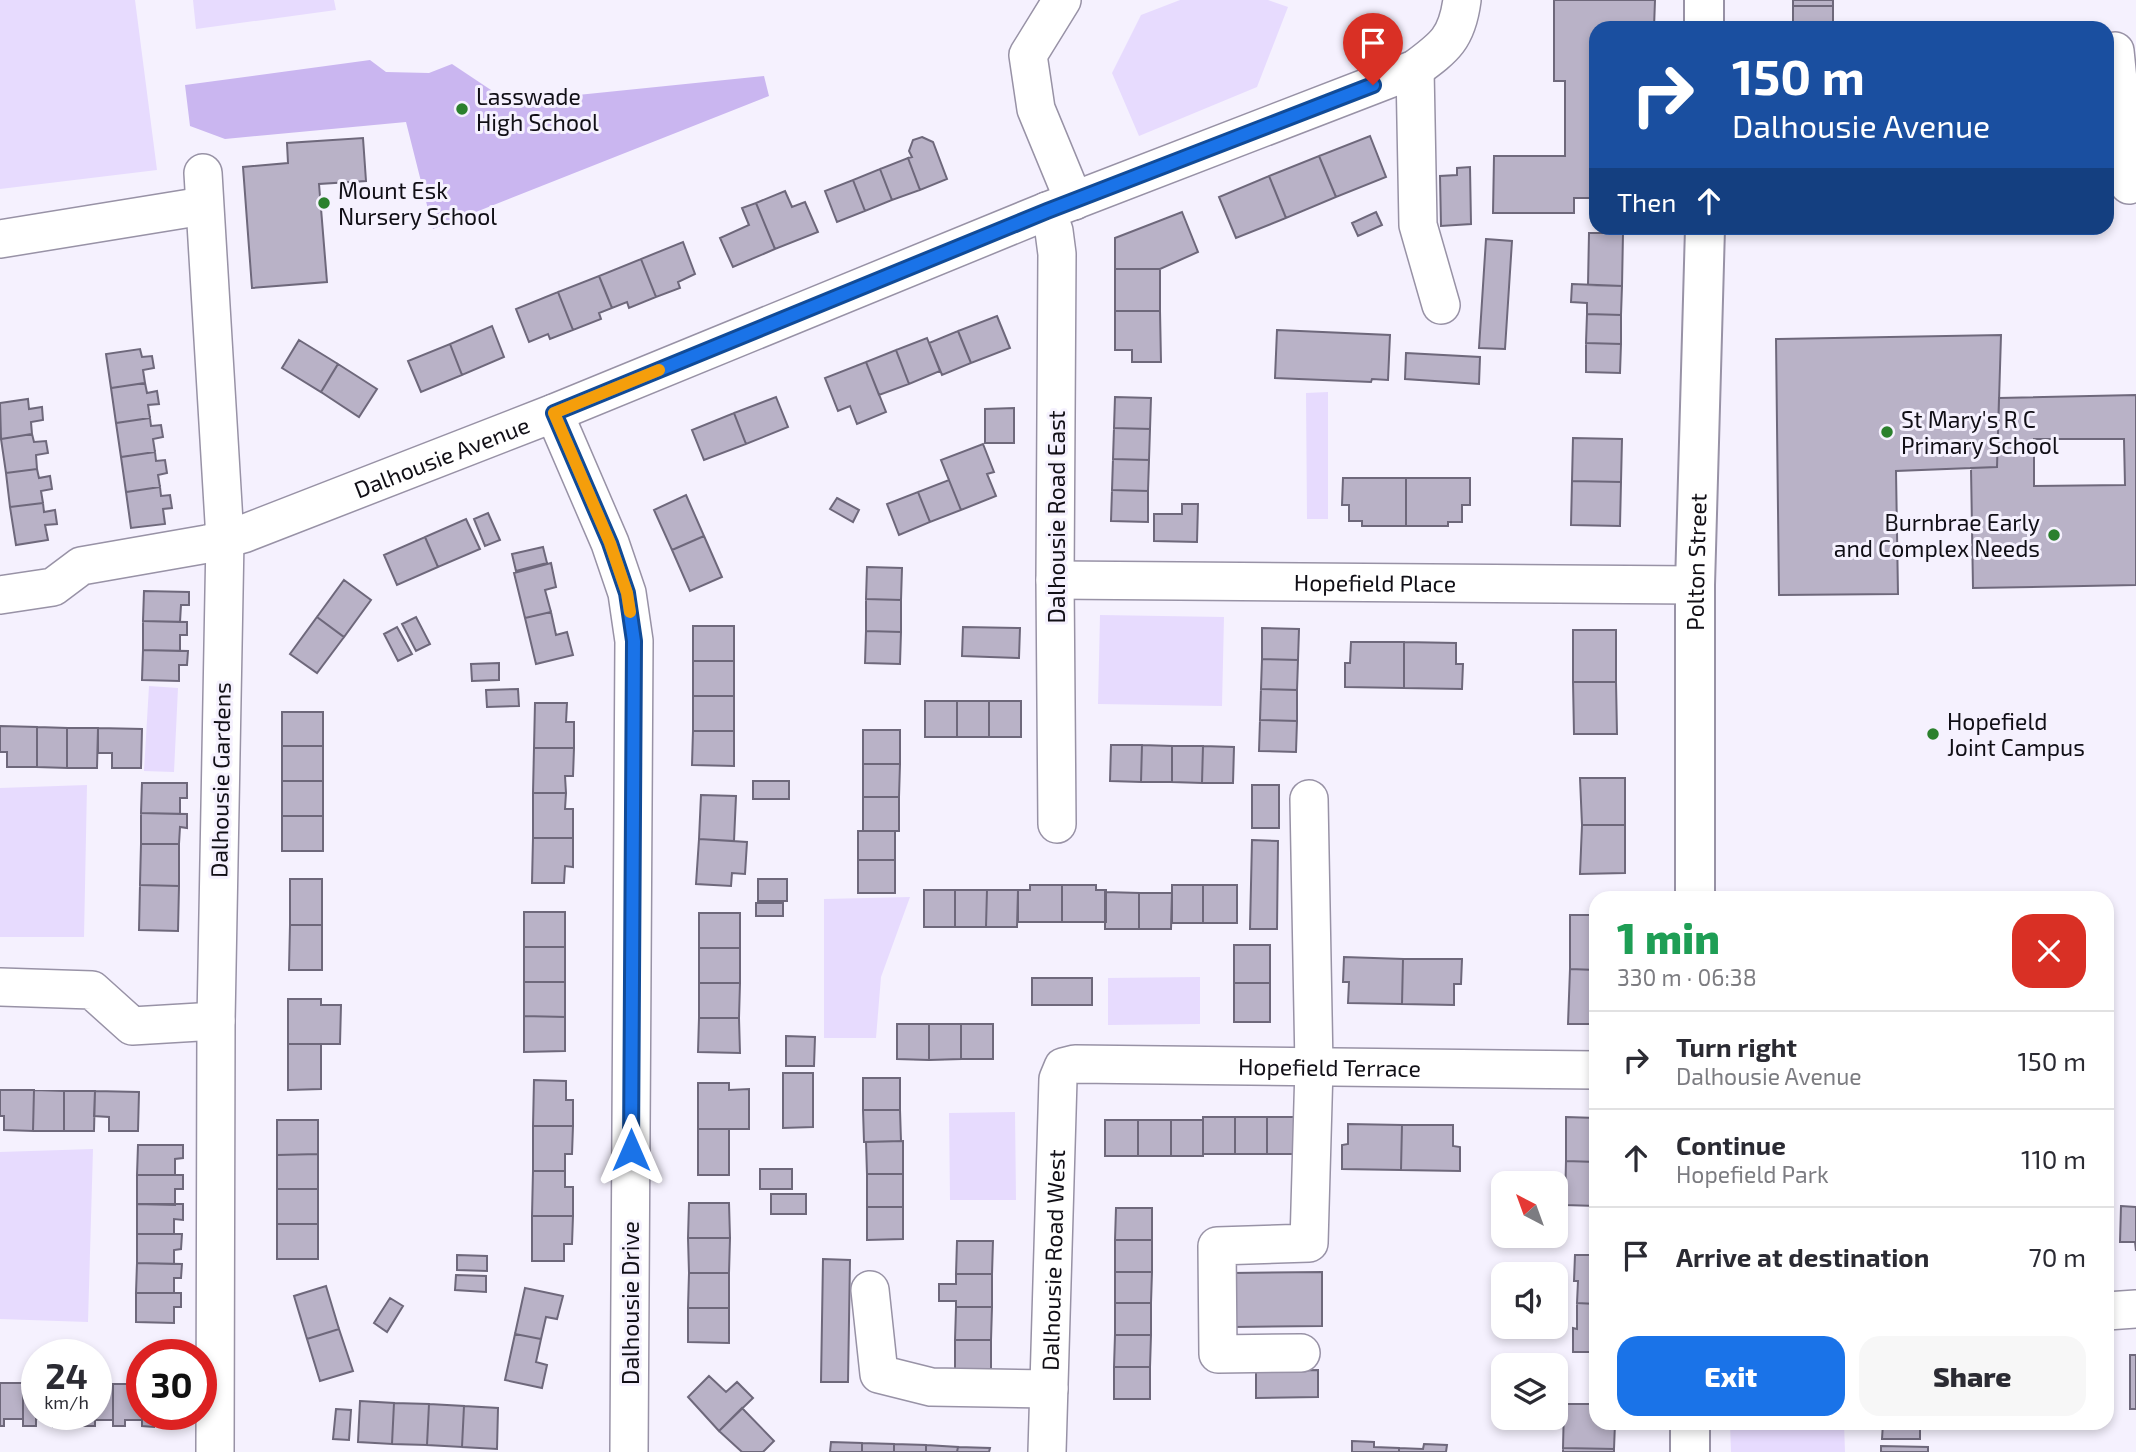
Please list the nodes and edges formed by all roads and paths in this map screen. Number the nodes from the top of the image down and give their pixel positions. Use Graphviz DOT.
graph roads {
  1 [pos="1062,0"];
  2 [pos="1462,0"];
  3 [pos="1704,0"];
  4 [pos="1704,21"];
  5 [pos="2114,51"];
  6 [pos="1415,69"];
  7 [pos="2124,186"];
  8 [pos="1061,206"];
  9 [pos="1705,235"];
  10 [pos="0,239"];
  11 [pos="1441,305"];
  12 [pos="554,413"];
  13 [pos="225,539"];
  14 [pos="1055,580"];
  15 [pos="1695,585"];
  16 [pos="0,595"];
  17 [pos="1309,799"];
  18 [pos="1057,824"];
  19 [pos="1695,891"];
  20 [pos="0,987"];
  21 [pos="216,1021"];
  22 [pos="1063,1067"];
  23 [pos="1314,1067"];
  24 [pos="1589,1070"];
  25 [pos="870,1290"];
  26 [pos="2136,1309"];
  27 [pos="2114,1311"];
  28 [pos="1301,1353"];
  29 [pos="1049,1389"];
  30 [pos="1690,1430"];
  31 [pos="215,1452"];
  32 [pos="629,1452"];
  33 [pos="1047,1452"];
  34 [pos="1690,1452"];
  1 -- 8 [label="street, Dalhousie Road East"];
  2 -- 6 [label="street, Dalhousie Avenue"];
  3 -- 4 [label="main road"];
  5 -- 7 [label="street"];
  6 -- 8 [label="street, Dalhousie Avenue"];
  6 -- 11 [label="street"];
  8 -- 12 [label="street, Dalhousie Avenue"];
  8 -- 14 [label="street, Dalhousie Road East"];
  9 -- 15 [label="main road, Polton Street"];
  10 -- 13 [label="street, Dalhousie Gardens"];
  12 -- 13 [label="street, Dalhousie Avenue"];
  12 -- 32 [label="street, Dalhousie Drive"];
  13 -- 16 [label="street"];
  13 -- 21 [label="street, Dalhousie Gardens"];
  14 -- 15 [label="street, Hopefield Place"];
  14 -- 18 [label="street, Dalhousie Road East"];
  15 -- 19 [label="main road, Polton Street"];
  17 -- 23 [label="street"];
  20 -- 21 [label="street"];
  21 -- 31 [label="street, Dalhousie Gardens"];
  22 -- 23 [label="street, Hopefield Terrace"];
  22 -- 29 [label="street, Dalhousie Road West"];
  23 -- 24 [label="street, Hopefield Terrace"];
  23 -- 28 [label="street"];
  25 -- 29 [label="street"];
  26 -- 27 [label="street"];
  29 -- 33 [label="street, Dalhousie Road West"];
  30 -- 34 [label="main road"];
}
